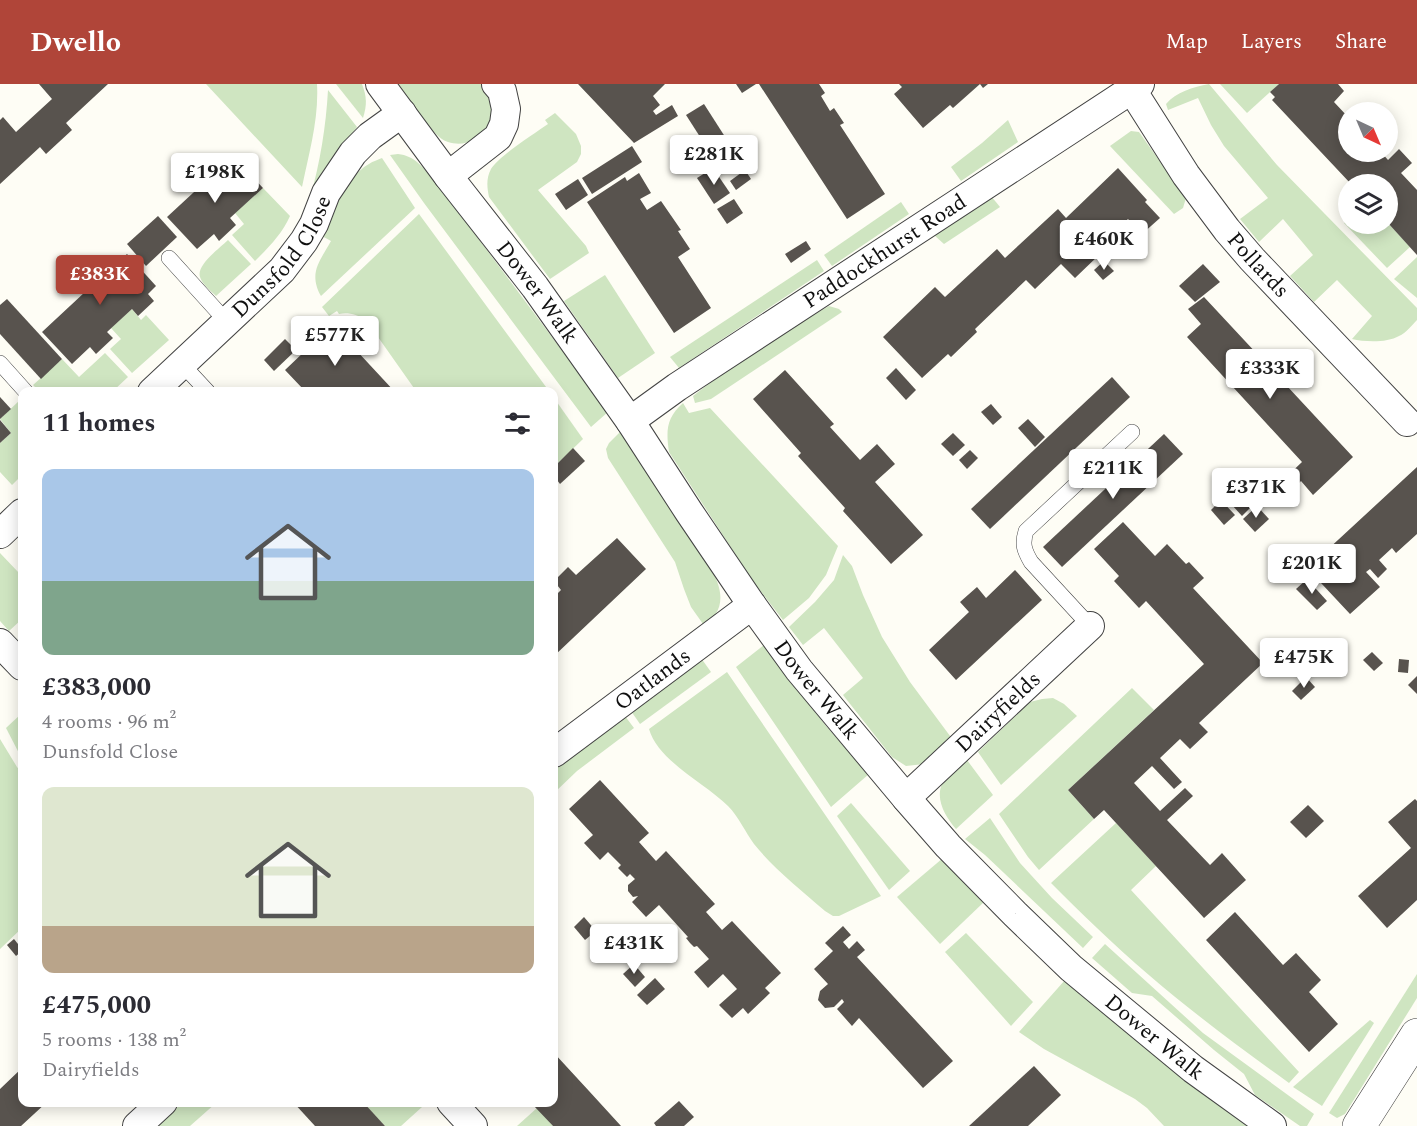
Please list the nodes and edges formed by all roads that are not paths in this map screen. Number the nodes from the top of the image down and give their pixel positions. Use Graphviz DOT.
graph roads {
  1 [pos="380,84"];
  2 [pos="496,84"];
  3 [pos="1136,87"];
  4 [pos="402,113"];
  5 [pos="448,176"];
  6 [pos="169,258"];
  7 [pos="227,322"];
  8 [pos="0,363"];
  9 [pos="181,363"];
  10 [pos="22,387"];
  11 [pos="157,387"];
  12 [pos="203,387"];
  13 [pos="630,421"];
  14 [pos="1407,422"];
  15 [pos="1132,432"];
  16 [pos="18,517"];
  17 [pos="0,534"];
  18 [pos="752,605"];
  19 [pos="1090,626"];
  20 [pos="0,643"];
  21 [pos="18,662"];
  22 [pos="558,750"];
  23 [pos="906,798"];
  24 [pos="1417,1035"];
  25 [pos="158,1107"];
  26 [pos="456,1107"];
  27 [pos="137,1126"];
  28 [pos="473,1126"];
  29 [pos="1272,1126"];
  30 [pos="1359,1126"];
  1 -- 4 [label="street, Dower Walk"];
  2 -- 5 [label="street"];
  3 -- 13 [label="street, Paddockhurst Road"];
  3 -- 14 [label="street, Pollards"];
  4 -- 5 [label="street, Dower Walk"];
  4 -- 7 [label="street, Dunsfold Close"];
  5 -- 13 [label="street, Dower Walk"];
  6 -- 7 [label="lane"];
  7 -- 9 [label="street, Dunsfold Close"];
  8 -- 10 [label="lane"];
  9 -- 11 [label="street, Dunsfold Close"];
  9 -- 12 [label="lane"];
  13 -- 18 [label="street, Dower Walk"];
  15 -- 19 [label="lane"];
  16 -- 17 [label="street"];
  18 -- 22 [label="street, Oatlands"];
  18 -- 23 [label="street, Dower Walk"];
  19 -- 23 [label="street, Dairyfields"];
  20 -- 21 [label="street"];
  23 -- 29 [label="street, Dower Walk"];
  24 -- 30 [label="street"];
  25 -- 27 [label="street"];
  26 -- 28 [label="street"];
}
